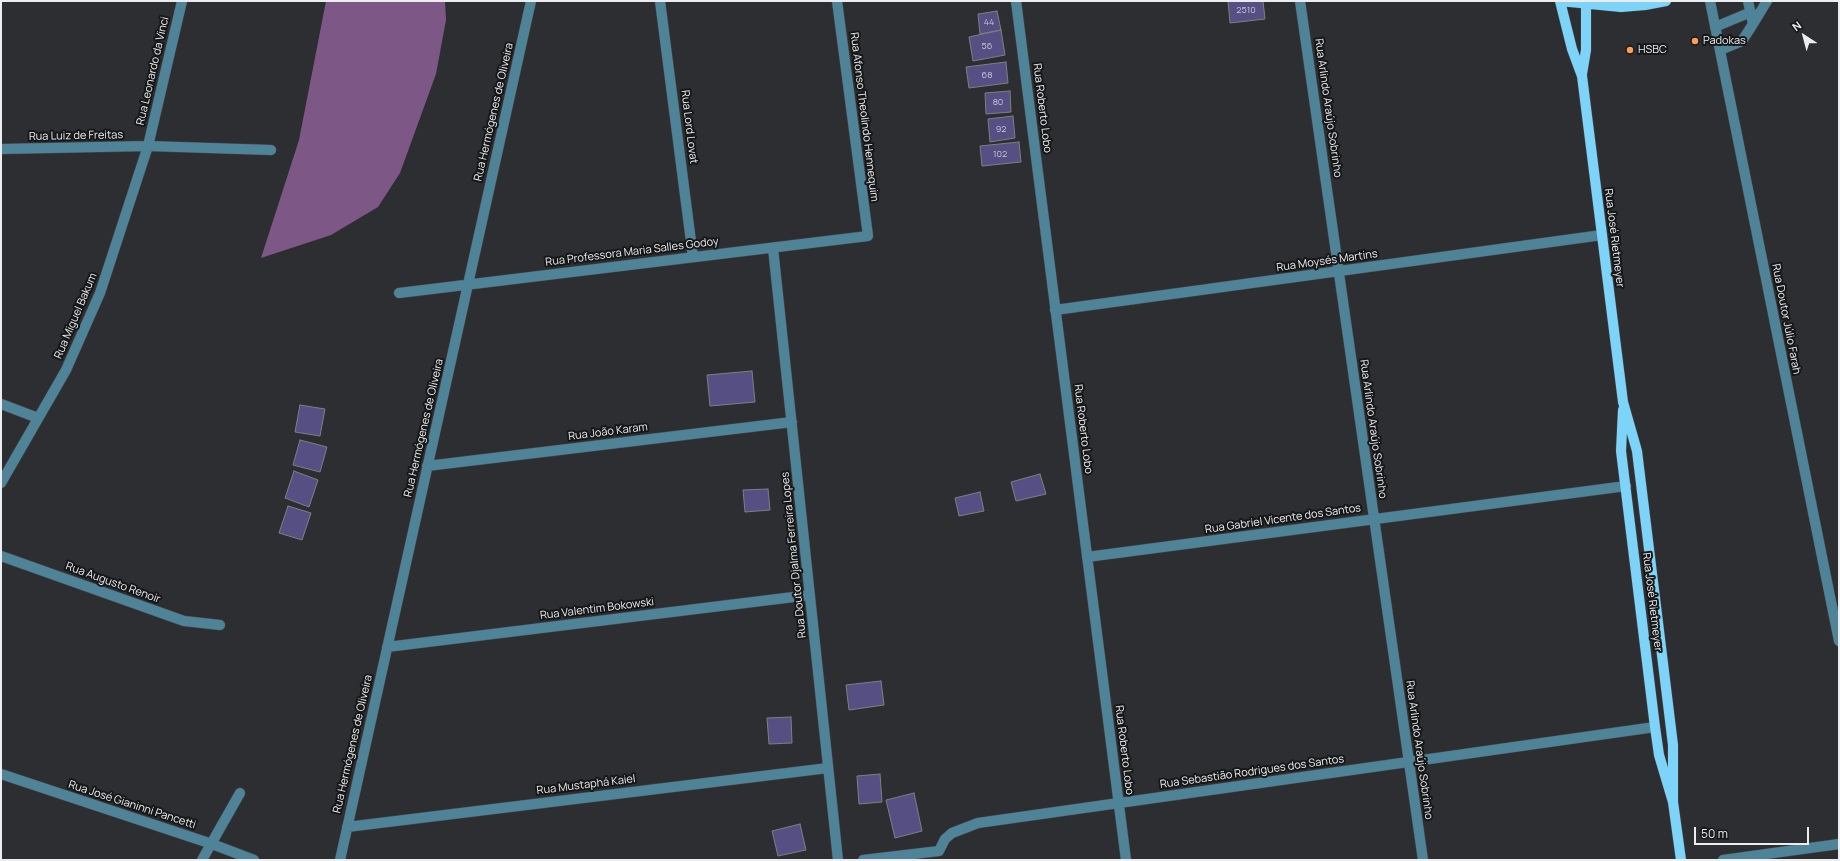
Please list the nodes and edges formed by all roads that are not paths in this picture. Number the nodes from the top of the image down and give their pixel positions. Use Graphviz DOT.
graph roads {
  1 [pos="182,1"];
  2 [pos="531,1"];
  3 [pos="660,1"];
  4 [pos="837,1"];
  5 [pos="1016,1"];
  6 [pos="1300,1"];
  7 [pos="1560,1"];
  8 [pos="1666,1"];
  9 [pos="1710,1"];
  10 [pos="1748,1"];
  11 [pos="1767,1"];
  12 [pos="1586,3"];
  13 [pos="1751,12"];
  14 [pos="1753,24"];
  15 [pos="1715,27"];
  16 [pos="1720,50"];
  17 [pos="1582,76"];
  18 [pos="148,146"];
  19 [pos="1,149"];
  20 [pos="271,150"];
  21 [pos="1602,235"];
  22 [pos="868,236"];
  23 [pos="774,248"];
  24 [pos="693,257"];
  25 [pos="1339,271"];
  26 [pos="468,284"];
  27 [pos="399,293"];
  28 [pos="1056,310"];
  29 [pos="1623,402"];
  30 [pos="1,404"];
  31 [pos="38,418"];
  32 [pos="792,422"];
  33 [pos="427,466"];
  34 [pos="1,483"];
  35 [pos="1626,486"];
  36 [pos="1374,519"];
  37 [pos="1,556"];
  38 [pos="1087,557"];
  39 [pos="810,595"];
  40 [pos="220,625"];
  41 [pos="1839,641"];
  42 [pos="387,647"];
  43 [pos="1655,727"];
  44 [pos="1409,762"];
  45 [pos="828,768"];
  46 [pos="1,774"];
  47 [pos="240,793"];
  48 [pos="1673,802"];
  49 [pos="1118,804"];
  50 [pos="347,827"];
  51 [pos="212,844"];
  52 [pos="1839,844"];
  53 [pos="940,855"];
  54 [pos="1793,855"];
  55 [pos="202,860"];
  56 [pos="254,860"];
  57 [pos="340,860"];
  58 [pos="838,860"];
  59 [pos="863,860"];
  60 [pos="1126,860"];
  61 [pos="1423,860"];
  62 [pos="1681,860"];
  63 [pos="1723,860"];
  1 -- 18 [label="street, Rua Leonardo da Vinci"];
  2 -- 26 [label="street, Rua Hermógenes de Oliveira"];
  3 -- 24 [label="street, Rua Lord Lovat"];
  4 -- 22 [label="street, Rua Afonso Theolindo Hennequim"];
  5 -- 28 [label="street, Rua Roberto Lobo"];
  6 -- 25 [label="street, Rua Arlindo Araújo Sobrinho"];
  7 -- 12 [label="main road"];
  7 -- 17 [label="main road, Rua José Rietmeyer"];
  8 -- 12 [label="main road"];
  9 -- 15 [label="street, Rua Doutor Júlio Farah"];
  10 -- 13 [label="street"];
  11 -- 14 [label="street"];
  12 -- 17 [label="main road, Rua José Rietmeyer"];
  13 -- 14 [label="street"];
  13 -- 15 [label="street"];
  14 -- 16 [label="street"];
  15 -- 16 [label="street, Rua Doutor Júlio Farah"];
  16 -- 41 [label="street, Rua Doutor Júlio Farah"];
  17 -- 21 [label="main road, Rua José Rietmeyer"];
  18 -- 19 [label="street, Rua Luiz de Freitas"];
  18 -- 20 [label="street, Rua Luiz de Freitas"];
  18 -- 31 [label="street, Rua Miguel Bakum"];
  21 -- 25 [label="street, Rua Moysés Martins"];
  21 -- 29 [label="main road, Rua José Rietmeyer"];
  22 -- 23 [label="street, Rua Professora Maria Salles Godoy"];
  23 -- 24 [label="street, Rua Professora Maria Salles Godoy"];
  23 -- 32 [label="street, Rua Doutor Djalma Ferreira Lopes"];
  24 -- 26 [label="street, Rua Professora Maria Salles Godoy"];
  25 -- 28 [label="street, Rua Moysés Martins"];
  25 -- 36 [label="street, Rua Arlindo Araújo Sobrinho"];
  26 -- 27 [label="street, Rua Professora Maria Salles Godoy"];
  26 -- 33 [label="street, Rua Hermógenes de Oliveira"];
  28 -- 38 [label="street, Rua Roberto Lobo"];
  29 -- 35 [label="main road, Rua José Rietmeyer"];
  29 -- 48 [label="main road, Rua José Rietmeyer"];
  30 -- 31 [label="street"];
  31 -- 34 [label="street, Rua Miguel Bakum"];
  32 -- 33 [label="street, Rua João Karam"];
  32 -- 39 [label="street, Rua Doutor Djalma Ferreira Lopes"];
  33 -- 42 [label="street, Rua Hermógenes de Oliveira"];
  35 -- 36 [label="street, Rua Gabriel Vicente dos Santos"];
  35 -- 43 [label="main road, Rua José Rietmeyer"];
  36 -- 38 [label="street, Rua Gabriel Vicente dos Santos"];
  36 -- 44 [label="street, Rua Arlindo Araújo Sobrinho"];
  37 -- 40 [label="street, Rua Augusto Renoir"];
  38 -- 49 [label="street, Rua Roberto Lobo"];
  39 -- 42 [label="street, Rua Valentim Bokowski"];
  39 -- 45 [label="street, Rua Doutor Djalma Ferreira Lopes"];
  42 -- 50 [label="street, Rua Hermógenes de Oliveira"];
  43 -- 44 [label="street, Rua Sebastião Rodrigues dos Santos"];
  43 -- 48 [label="main road, Rua José Rietmeyer"];
  44 -- 49 [label="street, Rua Sebastião Rodrigues dos Santos"];
  44 -- 61 [label="street, Rua Arlindo Araújo Sobrinho"];
  45 -- 50 [label="street, Rua Mustaphá Kaiel"];
  45 -- 58 [label="street, Rua Doutor Djalma Ferreira Lopes"];
  46 -- 51 [label="street, Rua José Gianinni Pancetti"];
  47 -- 51 [label="street"];
  48 -- 62 [label="main road, Rua José Rietmeyer"];
  49 -- 53 [label="street, Rua Sebastião Rodrigues dos Santos"];
  49 -- 60 [label="street, Rua Roberto Lobo"];
  50 -- 57 [label="street, Rua Hermógenes de Oliveira"];
  51 -- 55 [label="street"];
  51 -- 56 [label="street, Rua José Gianinni Pancetti"];
  52 -- 54 [label="street"];
  53 -- 59 [label="street, Rua Sebastião Rodrigues dos Santos"];
  54 -- 63 [label="street"];
}
